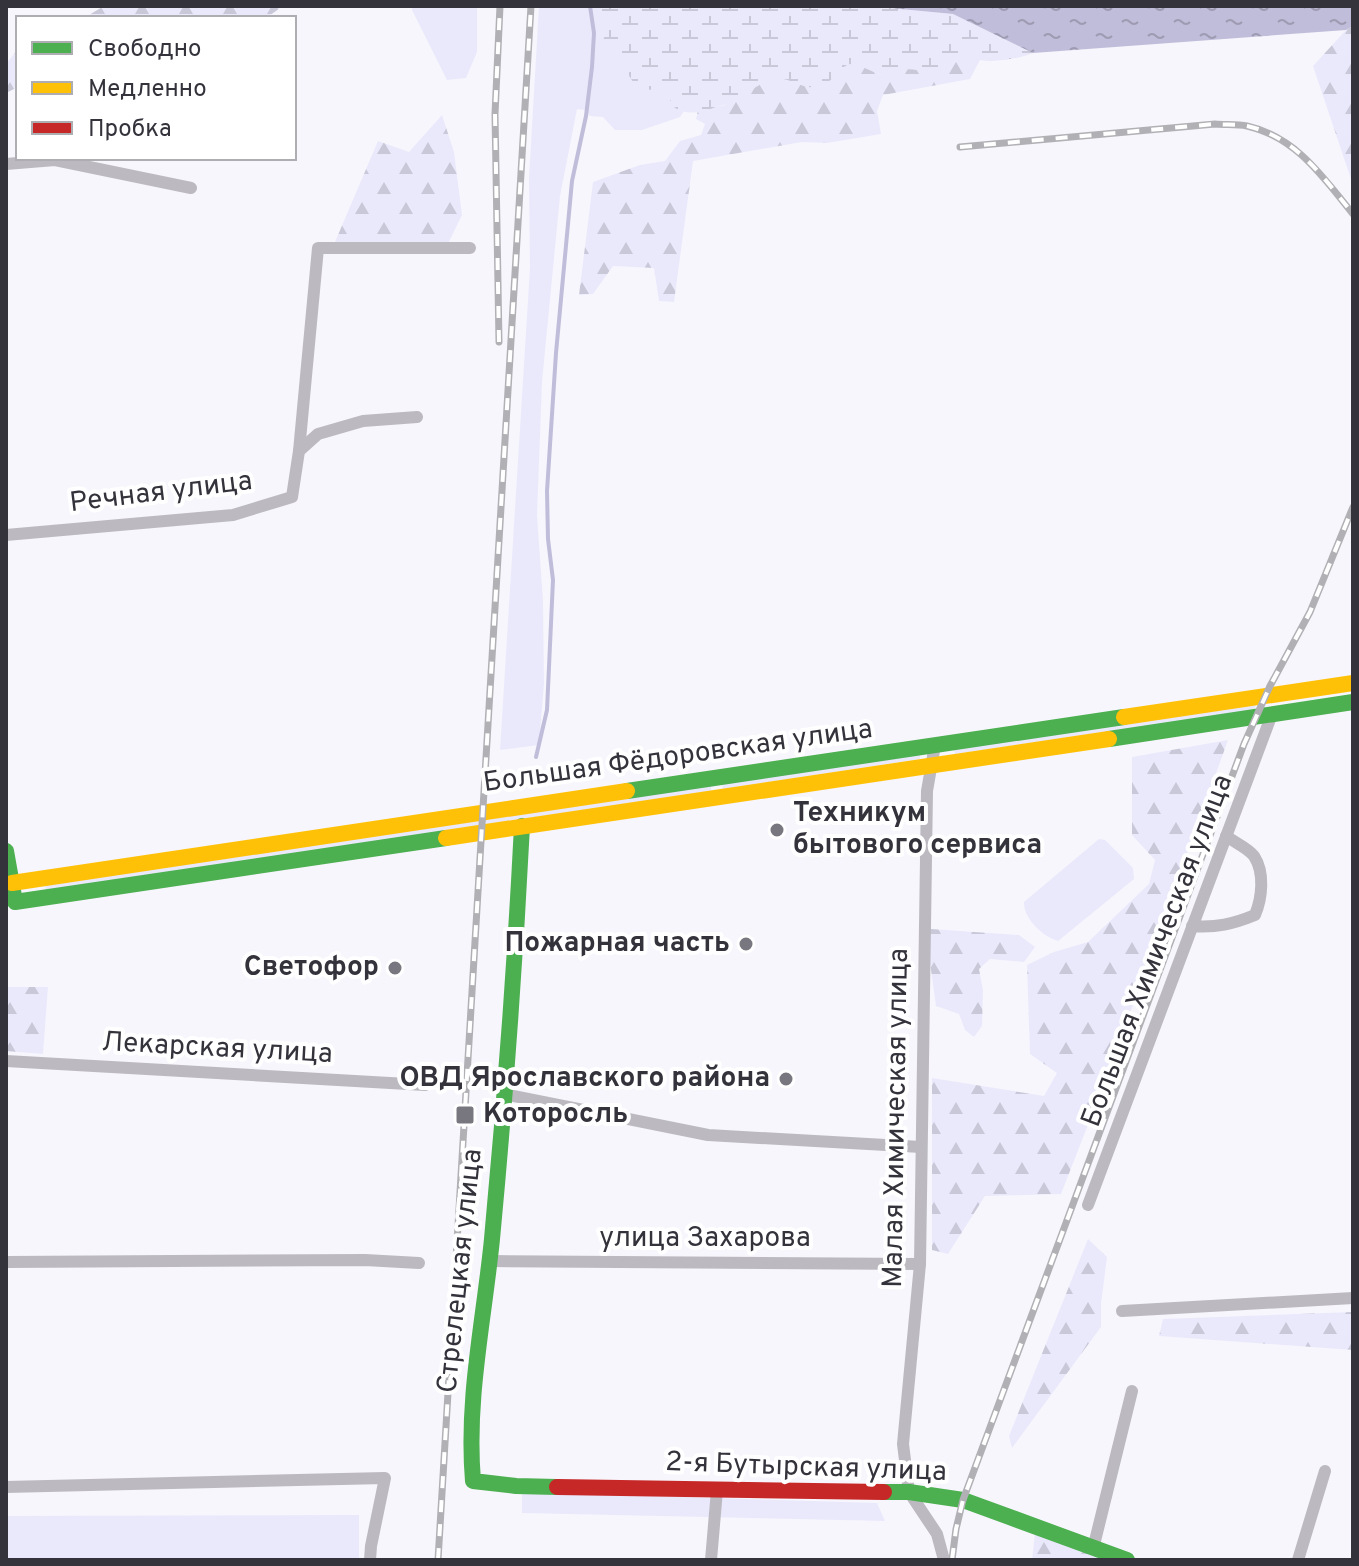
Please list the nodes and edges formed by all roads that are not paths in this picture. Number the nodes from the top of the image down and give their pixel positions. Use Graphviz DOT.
graph roads {
  1 [pos="6,164"];
  2 [pos="191,188"];
  3 [pos="470,248"];
  4 [pos="417,417"];
  5 [pos="299,451"];
  6 [pos="6,535"];
  7 [pos="1353,683"];
  8 [pos="1353,702"];
  9 [pos="1272,714"];
  10 [pos="935,745"];
  11 [pos="931,765"];
  12 [pos="522,826"];
  13 [pos="1226,836"];
  14 [pos="6,851"];
  15 [pos="12,883"];
  16 [pos="10,907"];
  17 [pos="1192,926"];
  18 [pos="6,1061"];
  19 [pos="425,1085"];
  20 [pos="504,1094"];
  21 [pos="921,1147"];
  22 [pos="1088,1205"];
  23 [pos="490,1261"];
  24 [pos="6,1262"];
  25 [pos="419,1263"];
  26 [pos="920,1264"];
  27 [pos="1353,1298"];
  28 [pos="1122,1311"];
  29 [pos="1132,1391"];
  30 [pos="1325,1471"];
  31 [pos="473,1481"];
  32 [pos="6,1487"];
  33 [pos="717,1490"];
  34 [pos="909,1492"];
  35 [pos="1093,1549"];
  36 [pos="370,1560"];
  37 [pos="711,1560"];
  38 [pos="944,1560"];
  39 [pos="1127,1560"];
  40 [pos="1298,1560"];
  1 -- 2 [label="street"];
  3 -- 5 [label="street"];
  4 -- 5 [label="street"];
  5 -- 6 [label="street, Речная улица"];
  7 -- 10 [label="main road, Большая Фёдоровская улица"];
  8 -- 9 [label="main road, Большая Фёдоровская улица"];
  9 -- 11 [label="main road, Большая Фёдоровская улица"];
  9 -- 13 [label="street, Большая Химическая улица"];
  10 -- 11 [label="street, Малая Химическая улица"];
  10 -- 15 [label="main road, Большая Фёдоровская улица"];
  11 -- 12 [label="main road, Большая Фёдоровская улица"];
  11 -- 21 [label="street, Малая Химическая улица"];
  12 -- 16 [label="main road, Большая Фёдоровская улица"];
  12 -- 20 [label="main road, Стрелецкая улица"];
  13 -- 17 [label="street, Большая Химическая улица"];
  13 -- 17 [label="street"];
  14 -- 15 [label="main road"];
  15 -- 16 [label="main road"];
  17 -- 22 [label="street, Большая Химическая улица"];
  18 -- 19 [label="street, Лекарская улица"];
  20 -- 21 [label="street"];
  20 -- 23 [label="main road, Стрелецкая улица"];
  21 -- 26 [label="street, Малая Химическая улица"];
  23 -- 26 [label="street, улица Захарова"];
  23 -- 31 [label="main road, Стрелецкая улица"];
  24 -- 25 [label="street"];
  26 -- 34 [label="street, Малая Химическая улица"];
  27 -- 28 [label="street"];
  29 -- 35 [label="street"];
  30 -- 40 [label="street"];
  31 -- 33 [label="main road, 2-я Бутырская улица"];
  32 -- 36 [label="street"];
  33 -- 34 [label="main road, 2-я Бутырская улица"];
  33 -- 37 [label="street"];
  34 -- 35 [label="main road, 2-я Бутырская улица"];
  34 -- 38 [label="street"];
  35 -- 39 [label="main road, 2-я Бутырская улица"];
}
